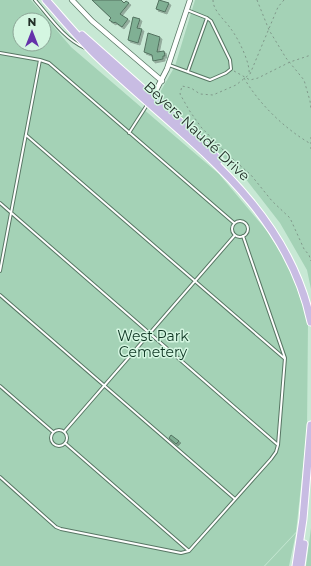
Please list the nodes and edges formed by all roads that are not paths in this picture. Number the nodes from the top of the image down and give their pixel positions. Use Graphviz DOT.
graph roads {
  1 [pos="35,0"];
  2 [pos="46,0"];
  3 [pos="52,0"];
  4 [pos="72,0"];
  5 [pos="190,0"];
  6 [pos="187,10"];
  7 [pos="207,18"];
  8 [pos="90,50"];
  9 [pos="0,53"];
  10 [pos="40,60"];
  11 [pos="169,65"];
  12 [pos="188,71"];
  13 [pos="162,81"];
  14 [pos="150,100"];
  15 [pos="129,133"];
  16 [pos="26,135"];
  17 [pos="0,203"];
  18 [pos="11,213"];
  19 [pos="234,223"];
  20 [pos="235,235"];
  21 [pos="243,236"];
  22 [pos="0,272"];
  23 [pos="194,281"];
  24 [pos="0,295"];
  25 [pos="311,304"];
  26 [pos="311,322"];
  27 [pos="150,332"];
  28 [pos="285,358"];
  29 [pos="0,386"];
  30 [pos="105,386"];
  31 [pos="311,425"];
  32 [pos="53,432"];
  33 [pos="64,432"];
  34 [pos="65,443"];
  35 [pos="278,445"];
  36 [pos="0,477"];
  37 [pos="311,484"];
  38 [pos="235,499"];
  39 [pos="189,551"];
  40 [pos="296,566"];
  41 [pos="301,566"];
  1 -- 8 [label="lane"];
  2 -- 8 [label="main road, Beyers Naudé Drive"];
  3 -- 14 [label="main road, Beyers Naudé Drive"];
  4 -- 13 [label="street, Beyers Naudé Drive"];
  5 -- 6 [label="street"];
  6 -- 7 [label="lane"];
  6 -- 11 [label="street"];
  7 -- 12 [label="lane"];
  7 -- 12 [label="lane"];
  8 -- 14 [label="main road, Beyers Naudé Drive"];
  9 -- 10 [label="lane"];
  10 -- 15 [label="lane"];
  10 -- 16 [label="lane"];
  11 -- 12 [label="lane"];
  11 -- 13 [label="street"];
  13 -- 14 [label="street"];
  14 -- 15 [label="lane"];
  14 -- 25 [label="main road, Beyers Naudé Drive"];
  14 -- 26 [label="main road, Beyers Naudé Drive"];
  15 -- 19 [label="lane"];
  16 -- 18 [label="lane"];
  16 -- 23 [label="lane"];
  17 -- 18 [label="lane"];
  18 -- 22 [label="lane"];
  18 -- 27 [label="lane"];
  19 -- 20 [label="lane"];
  19 -- 21 [label="lane"];
  20 -- 21 [label="lane"];
  20 -- 23 [label="lane"];
  21 -- 28 [label="lane"];
  23 -- 27 [label="lane"];
  23 -- 28 [label="lane"];
  24 -- 30 [label="lane"];
  27 -- 30 [label="lane"];
  27 -- 35 [label="lane"];
  28 -- 35 [label="lane"];
  29 -- 32 [label="lane"];
  30 -- 33 [label="lane"];
  30 -- 38 [label="lane"];
  31 -- 40 [label="main road"];
  32 -- 33 [label="lane"];
  32 -- 34 [label="lane"];
  33 -- 34 [label="lane"];
  34 -- 39 [label="lane"];
  35 -- 38 [label="lane"];
  36 -- 39 [label="lane"];
  37 -- 41 [label="main road"];
  38 -- 39 [label="lane"];
}
